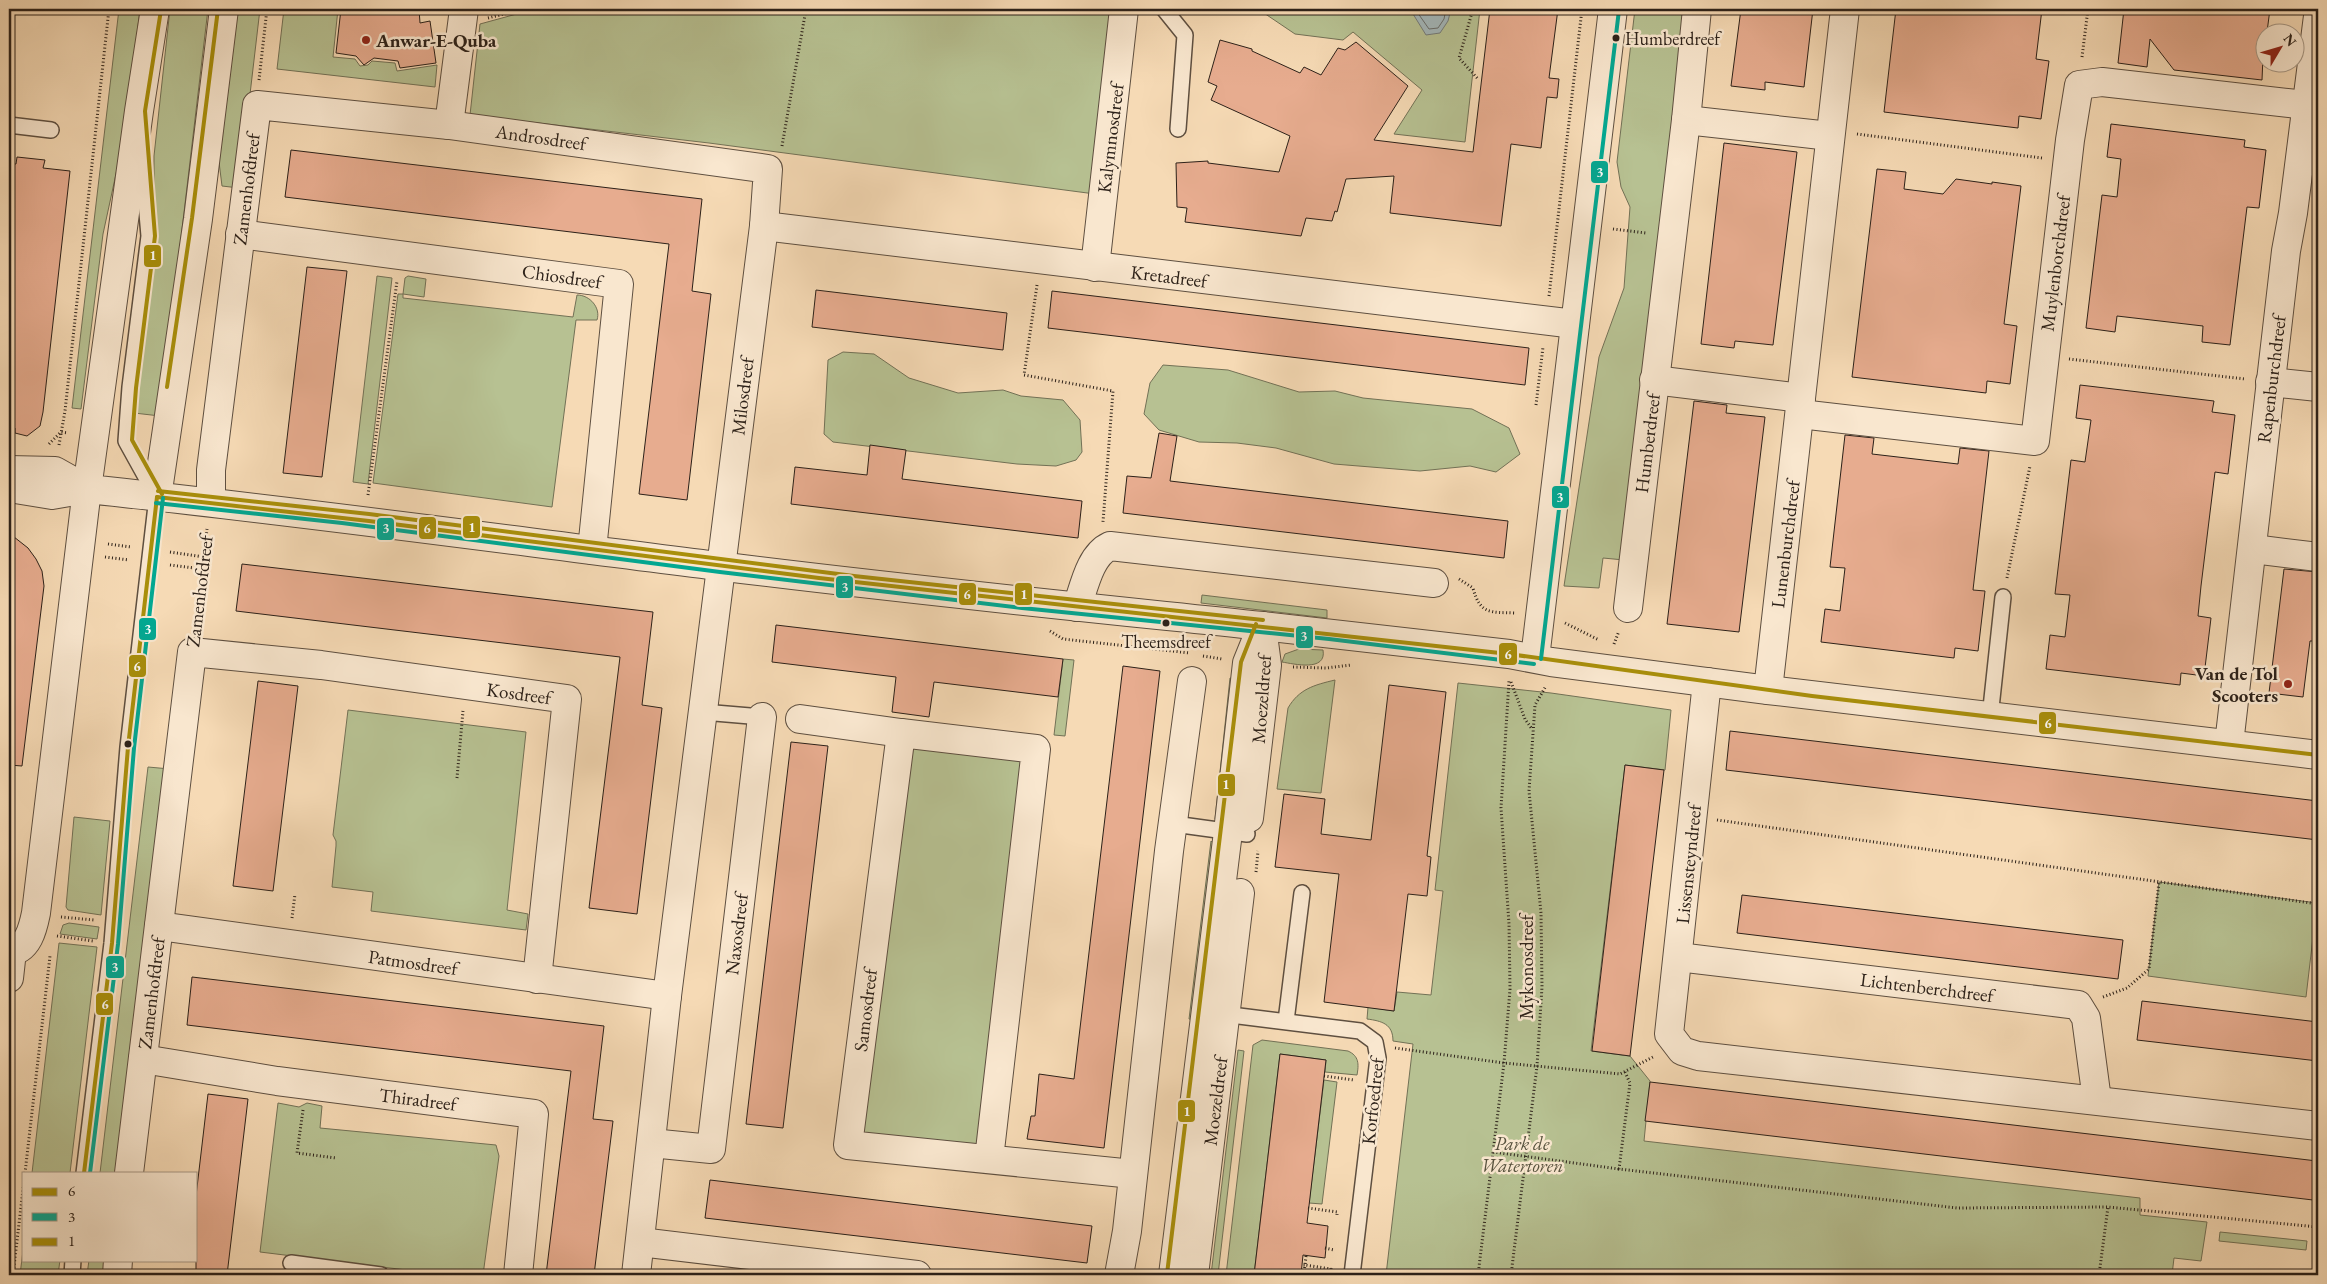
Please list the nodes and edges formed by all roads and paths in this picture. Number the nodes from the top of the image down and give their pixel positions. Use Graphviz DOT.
graph roads {
  1 [pos="110,9"];
  2 [pos="155,9"];
  3 [pos="224,9"];
  4 [pos="267,9"];
  5 [pos="524,9"];
  6 [pos="806,9"];
  7 [pos="1124,9"];
  8 [pos="1164,9"];
  9 [pos="1473,9"];
  10 [pos="1613,9"];
  11 [pos="1697,9"];
  12 [pos="1845,9"];
  13 [pos="2088,9"];
  14 [pos="2318,16"];
  15 [pos="463,17"];
  16 [pos="1478,79"];
  17 [pos="2078,85"];
  18 [pos="257,105"];
  19 [pos="2306,105"];
  20 [pos="138,111"];
  21 [pos="1686,120"];
  22 [pos="9,125"];
  23 [pos="449,125"];
  24 [pos="1178,129"];
  25 [pos="51,130"];
  26 [pos="1830,133"];
  27 [pos="2067,161"];
  28 [pos="768,169"];
  29 [pos="764,226"];
  30 [pos="1604,228"];
  31 [pos="240,234"];
  32 [pos="1672,236"];
  33 [pos="401,255"];
  34 [pos="1041,260"];
  35 [pos="1095,268"];
  36 [pos="1575,324"];
  37 [pos="2044,356"];
  38 [pos="1654,380"];
  39 [pos="2270,382"];
  40 [pos="2318,387"];
  41 [pos="1800,406"];
  42 [pos="2035,441"];
  43 [pos="9,470"];
  44 [pos="55,471"];
  45 [pos="9,488"];
  46 [pos="87,490"];
  47 [pos="158,496"];
  48 [pos="210,502"];
  49 [pos="365,520"];
  50 [pos="82,542"];
  51 [pos="151,549"];
  52 [pos="2253,549"];
  53 [pos="592,550"];
  54 [pos="1100,550"];
  55 [pos="204,557"];
  56 [pos="2318,557"];
  57 [pos="721,566"];
  58 [pos="1434,583"];
  59 [pos="2003,597"];
  60 [pos="1023,602"];
  61 [pos="1077,607"];
  62 [pos="1628,608"];
  63 [pos="1541,616"];
  64 [pos="1262,626"];
  65 [pos="1604,643"];
  66 [pos="192,652"];
  67 [pos="1182,652"];
  68 [pos="1543,660"];
  69 [pos="1192,681"];
  70 [pos="1707,682"];
  71 [pos="466,685"];
  72 [pos="1768,690"];
  73 [pos="704,712"];
  74 [pos="762,717"];
  75 [pos="1990,717"];
  76 [pos="800,719"];
  77 [pos="1532,729"];
  78 [pos="901,733"];
  79 [pos="2229,744"];
  80 [pos="2318,754"];
  81 [pos="457,778"];
  82 [pos="1693,817"];
  83 [pos="1174,824"];
  84 [pos="1237,833"];
  85 [pos="2159,882"];
  86 [pos="1302,893"];
  87 [pos="2318,904"];
  88 [pos="159,926"];
  89 [pos="32,932"];
  90 [pos="112,943"];
  91 [pos="10,951"];
  92 [pos="1678,957"];
  93 [pos="9,978"];
  94 [pos="537,979"];
  95 [pos="667,996"];
  96 [pos="2078,1005"];
  97 [pos="1223,1014"];
  98 [pos="1286,1021"];
  99 [pos="1675,1043"];
  100 [pos="1378,1050"];
  101 [pos="143,1059"];
  102 [pos="1504,1063"];
  103 [pos="1537,1066"];
  104 [pos="1625,1072"];
  105 [pos="1324,1076"];
  106 [pos="1375,1082"];
  107 [pos="306,1084"];
  108 [pos="2097,1100"];
  109 [pos="2318,1126"];
  110 [pos="651,1143"];
  111 [pos="1493,1152"];
  112 [pos="336,1158"];
  113 [pos="1524,1158"];
  114 [pos="990,1159"];
  115 [pos="1619,1169"];
  116 [pos="84,1172"];
  117 [pos="129,1172"];
  118 [pos="1133,1174"];
  119 [pos="22,1198"];
  120 [pos="2108,1207"];
  121 [pos="1308,1208"];
  122 [pos="1336,1222"];
  123 [pos="2318,1227"];
  124 [pos="1334,1241"];
  125 [pos="640,1242"];
  126 [pos="1306,1256"];
  127 [pos="73,1262"];
  128 [pos="118,1262"];
  129 [pos="291,1263"];
  130 [pos="1303,1265"];
  131 [pos="847,1272"];
  132 [pos="1301,1272"];
  133 [pos="13,1275"];
  134 [pos="72,1275"];
  135 [pos="117,1275"];
  136 [pos="381,1275"];
  137 [pos="518,1275"];
  138 [pos="636,1275"];
  139 [pos="917,1275"];
  140 [pos="1120,1275"];
  141 [pos="1173,1275"];
  142 [pos="1194,1275"];
  143 [pos="1352,1275"];
  144 [pos="1478,1275"];
  145 [pos="1511,1275"];
  146 [pos="2099,1275"];
  1 -- 44 [label="path"];
  2 -- 20 [label="street"];
  3 -- 47 [label="street"];
  4 -- 18 [label="path, Zamenhofdreef"];
  5 -- 15 [label="path"];
  6 -- 28 [label="path"];
  7 -- 35 [label="street, Kalymnosdreef"];
  8 -- 24 [label="lane"];
  9 -- 16 [label="path"];
  10 -- 36 [label="street"];
  11 -- 21 [label="street, Humberdreef"];
  12 -- 26 [label="street, Lunenburchdreef"];
  13 -- 17 [label="path"];
  14 -- 19 [label="street, Rapenburchdreef"];
  15 -- 23 [label="street"];
  17 -- 19 [label="street"];
  17 -- 27 [label="street, Muylenborchdreef"];
  18 -- 23 [label="street, Androsdreef"];
  18 -- 31 [label="street, Zamenhofdreef"];
  19 -- 39 [label="street, Rapenburchdreef"];
  20 -- 46 [label="street"];
  20 -- 47 [label="lane"];
  21 -- 26 [label="street"];
  21 -- 32 [label="street, Humberdreef"];
  22 -- 25 [label="lane"];
  23 -- 28 [label="street, Androsdreef"];
  26 -- 27 [label="path"];
  26 -- 41 [label="street, Lunenburchdreef"];
  27 -- 37 [label="street, Muylenborchdreef"];
  28 -- 29 [label="street"];
  29 -- 34 [label="street, Kretadreef"];
  29 -- 57 [label="street, Milosdreef"];
  30 -- 32 [label="path"];
  31 -- 33 [label="street, Chiosdreef"];
  31 -- 48 [label="street, Zamenhofdreef"];
  32 -- 38 [label="street, Humberdreef"];
  33 -- 49 [label="path"];
  33 -- 53 [label="street, Chiosdreef"];
  34 -- 35 [label="street, Kretadreef"];
  34 -- 54 [label="path"];
  35 -- 36 [label="street, Kretadreef"];
  36 -- 63 [label="street"];
  37 -- 39 [label="path"];
  37 -- 42 [label="street, Muylenborchdreef"];
  38 -- 41 [label="street"];
  38 -- 62 [label="street, Humberdreef"];
  39 -- 40 [label="street"];
  39 -- 52 [label="street, Rapenburchdreef"];
  41 -- 42 [label="street"];
  41 -- 72 [label="street, Lunenburchdreef"];
  42 -- 59 [label="path"];
  43 -- 44 [label="street"];
  44 -- 46 [label="street"];
  45 -- 46 [label="street"];
  46 -- 47 [label="street"];
  46 -- 50 [label="street"];
  47 -- 48 [label="street"];
  47 -- 51 [label="lane"];
  48 -- 49 [label="street"];
  48 -- 55 [label="path, Zamenhofdreef"];
  49 -- 53 [label="street"];
  50 -- 51 [label="path"];
  50 -- 89 [label="street"];
  51 -- 55 [label="path"];
  51 -- 90 [label="lane"];
  52 -- 56 [label="street"];
  52 -- 79 [label="street, Rapenburchdreef"];
  53 -- 57 [label="street"];
  54 -- 58 [label="street"];
  54 -- 61 [label="street"];
  55 -- 66 [label="path, Zamenhofdreef"];
  57 -- 60 [label="street"];
  57 -- 73 [label="street"];
  58 -- 63 [label="path"];
  59 -- 75 [label="lane"];
  60 -- 61 [label="street"];
  60 -- 67 [label="path"];
  61 -- 64 [label="street"];
  63 -- 65 [label="path"];
  63 -- 68 [label="street"];
  64 -- 68 [label="street"];
  64 -- 84 [label="street, Moezeldreef"];
  66 -- 71 [label="street, Kosdreef"];
  66 -- 88 [label="street, Zamenhofdreef"];
  68 -- 70 [label="street"];
  68 -- 77 [label="path, Mykonosdreef"];
  69 -- 83 [label="street"];
  70 -- 72 [label="street"];
  70 -- 82 [label="street, Lissensteyndreef"];
  71 -- 81 [label="path"];
  71 -- 94 [label="street, Kosdreef"];
  72 -- 75 [label="street"];
  73 -- 74 [label="lane, Naxosdreef"];
  73 -- 95 [label="street"];
  74 -- 110 [label="street, Naxosdreef"];
  75 -- 79 [label="street"];
  76 -- 78 [label="street"];
  77 -- 102 [label="path"];
  77 -- 103 [label="path, Mykonosdreef"];
  78 -- 114 [label="street"];
  78 -- 114 [label="street, Samosdreef"];
  79 -- 80 [label="street"];
  82 -- 85 [label="path"];
  82 -- 92 [label="street, Lissensteyndreef"];
  83 -- 84 [label="lane"];
  83 -- 118 [label="street"];
  84 -- 97 [label="street, Moezeldreef"];
  85 -- 87 [label="path"];
  85 -- 96 [label="path"];
  86 -- 98 [label="lane"];
  88 -- 94 [label="street, Patmosdreef"];
  88 -- 101 [label="street, Zamenhofdreef"];
  89 -- 90 [label="path"];
  89 -- 91 [label="street"];
  90 -- 116 [label="lane"];
  91 -- 93 [label="street"];
  92 -- 96 [label="street, Lichtenberchdreef"];
  92 -- 99 [label="street, Lissensteyndreef"];
  94 -- 95 [label="street, Patmosdreef"];
  95 -- 110 [label="street"];
  96 -- 108 [label="street"];
  97 -- 98 [label="lane, Korfoedreef"];
  97 -- 141 [label="street, Moezeldreef"];
  97 -- 142 [label="street, Moezeldreef"];
  98 -- 100 [label="lane, Korfoedreef"];
  99 -- 104 [label="path"];
  99 -- 108 [label="street"];
  100 -- 102 [label="path"];
  100 -- 106 [label="lane, Korfoedreef"];
  101 -- 107 [label="street, Thiradreef"];
  101 -- 117 [label="street, Zamenhofdreef"];
  102 -- 103 [label="path"];
  102 -- 111 [label="path"];
  103 -- 104 [label="path"];
  103 -- 113 [label="path, Mykonosdreef"];
  104 -- 115 [label="path"];
  105 -- 106 [label="path"];
  106 -- 143 [label="lane, Korfoedreef"];
  107 -- 112 [label="path"];
  107 -- 137 [label="street, Thiradreef"];
  108 -- 109 [label="street"];
  110 -- 125 [label="street"];
  111 -- 113 [label="path"];
  111 -- 144 [label="path"];
  113 -- 115 [label="path"];
  113 -- 145 [label="path, Mykonosdreef"];
  114 -- 118 [label="street, Samosdreef"];
  115 -- 120 [label="path"];
  118 -- 140 [label="street"];
  119 -- 133 [label="path"];
  120 -- 123 [label="path"];
  120 -- 146 [label="path"];
  121 -- 122 [label="path"];
  124 -- 130 [label="path"];
  125 -- 131 [label="street"];
  125 -- 138 [label="street"];
  126 -- 130 [label="path"];
  127 -- 134 [label="lane"];
  128 -- 135 [label="street"];
  129 -- 136 [label="lane"];
  130 -- 132 [label="path"];
  131 -- 139 [label="street"];
}
